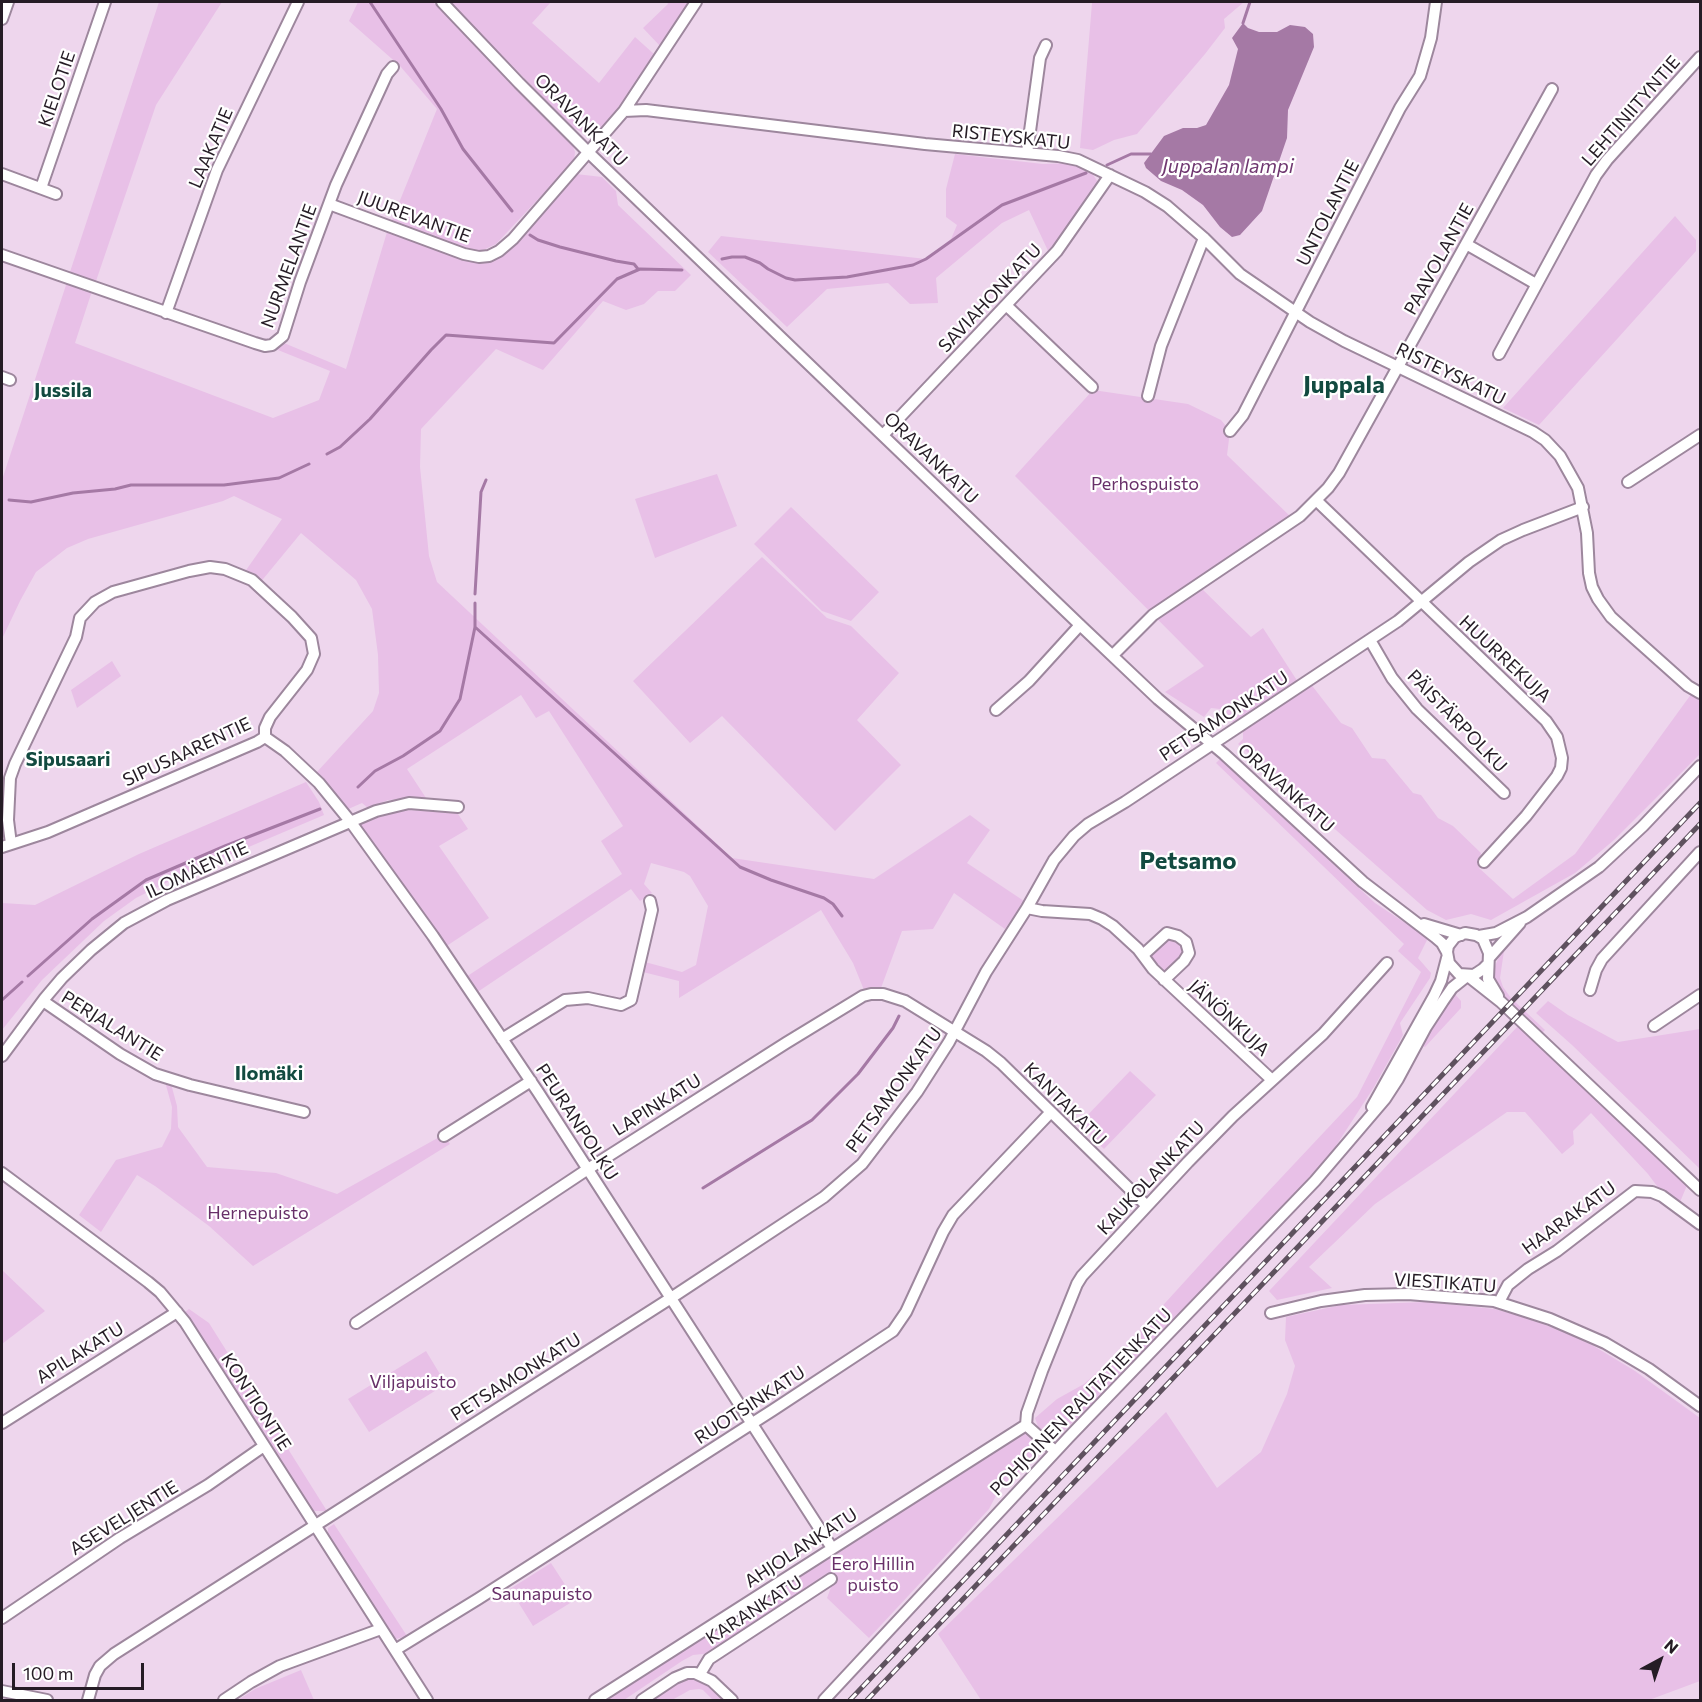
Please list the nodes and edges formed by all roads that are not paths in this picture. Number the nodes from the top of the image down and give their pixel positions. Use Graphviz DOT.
graph roads {
  1 [pos="8,2"];
  2 [pos="105,2"];
  3 [pos="298,2"];
  4 [pos="442,2"];
  5 [pos="696,2"];
  6 [pos="1436,2"];
  7 [pos="2,19"];
  8 [pos="1046,45"];
  9 [pos="1701,57"];
  10 [pos="393,67"];
  11 [pos="1552,89"];
  12 [pos="624,111"];
  13 [pos="589,153"];
  14 [pos="1027,153"];
  15 [pos="2,174"];
  16 [pos="1110,175"];
  17 [pos="41,188"];
  18 [pos="56,194"];
  19 [pos="329,204"];
  20 [pos="1204,238"];
  21 [pos="1466,244"];
  22 [pos="2,255"];
  23 [pos="1536,284"];
  24 [pos="1006,305"];
  25 [pos="1296,312"];
  26 [pos="166,313"];
  27 [pos="1499,354"];
  28 [pos="1398,367"];
  29 [pos="1092,387"];
  30 [pos="1148,396"];
  31 [pos="1230,431"];
  32 [pos="882,435"];
  33 [pos="1701,435"];
  34 [pos="1628,482"];
  35 [pos="1317,501"];
  36 [pos="1583,507"];
  37 [pos="1420,602"];
  38 [pos="1080,625"];
  39 [pos="1370,640"];
  40 [pos="1113,655"];
  41 [pos="1700,693"];
  42 [pos="996,710"];
  43 [pos="265,737"];
  44 [pos="1212,744"];
  45 [pos="1701,766"];
  46 [pos="1504,793"];
  47 [pos="458,807"];
  48 [pos="350,821"];
  49 [pos="6,846"];
  50 [pos="1701,852"];
  51 [pos="1484,862"];
  52 [pos="650,901"];
  53 [pos="1027,908"];
  54 [pos="1527,917"];
  55 [pos="1413,919"];
  56 [pos="1461,935"];
  57 [pos="1479,936"];
  58 [pos="1143,955"];
  59 [pos="1447,955"];
  60 [pos="1488,961"];
  61 [pos="1386,963"];
  62 [pos="1467,976"];
  63 [pos="1164,980"];
  64 [pos="1590,990"];
  65 [pos="1701,995"];
  66 [pos="43,1001"];
  67 [pos="1501,1002"];
  68 [pos="1654,1026"];
  69 [pos="955,1032"];
  70 [pos="502,1039"];
  71 [pos="2,1056"];
  72 [pos="1272,1080"];
  73 [pos="531,1081"];
  74 [pos="304,1112"];
  75 [pos="1050,1113"];
  76 [pos="1362,1126"];
  77 [pos="444,1136"];
  78 [pos="588,1169"];
  79 [pos="2,1173"];
  80 [pos="1701,1190"];
  81 [pos="1147,1206"];
  82 [pos="1701,1224"];
  83 [pos="671,1298"];
  84 [pos="1499,1302"];
  85 [pos="177,1312"];
  86 [pos="1270,1313"];
  87 [pos="356,1323"];
  88 [pos="1701,1406"];
  89 [pos="2,1423"];
  90 [pos="753,1423"];
  91 [pos="1026,1425"];
  92 [pos="264,1446"];
  93 [pos="1055,1451"];
  94 [pos="315,1525"];
  95 [pos="832,1548"];
  96 [pos="831,1579"];
  97 [pos="2,1618"];
  98 [pos="381,1629"];
  99 [pos="395,1650"];
  100 [pos="700,1674"];
  101 [pos="2,1691"];
  102 [pos="47,1701"];
  103 [pos="88,1701"];
  104 [pos="224,1701"];
  105 [pos="427,1701"];
  106 [pos="595,1701"];
  107 [pos="642,1701"];
  108 [pos="732,1701"];
  109 [pos="824,1701"];
  1 -- 7 [label="street"];
  2 -- 17 [label="street, KIELOTIE"];
  3 -- 26 [label="street, LAAKATIE"];
  4 -- 13 [label="street, ORAVANKATU"];
  5 -- 12 [label="street"];
  6 -- 25 [label="street, UNTOLANTIE"];
  8 -- 14 [label="street"];
  9 -- 23 [label="street, LEHTINIITYNTIE"];
  10 -- 19 [label="street, NURMELANTIE"];
  11 -- 21 [label="street, PAAVOLANTIE"];
  12 -- 13 [label="street"];
  12 -- 14 [label="street, RISTEYSKATU"];
  13 -- 19 [label="street, JUUREVANTIE"];
  13 -- 32 [label="street, ORAVANKATU"];
  14 -- 16 [label="street, RISTEYSKATU"];
  15 -- 17 [label="street"];
  16 -- 20 [label="street, RISTEYSKATU"];
  16 -- 24 [label="street, SAVIAHONKATU"];
  17 -- 18 [label="street"];
  19 -- 26 [label="street, NURMELANTIE"];
  20 -- 25 [label="street, RISTEYSKATU"];
  20 -- 30 [label="street"];
  21 -- 23 [label="street"];
  21 -- 28 [label="street, PAAVOLANTIE"];
  22 -- 26 [label="street, NURMELANTIE"];
  23 -- 27 [label="street, LEHTINIITYNTIE"];
  24 -- 29 [label="street"];
  24 -- 32 [label="street, SAVIAHONKATU"];
  25 -- 28 [label="street, RISTEYSKATU"];
  25 -- 31 [label="street, UNTOLANTIE"];
  28 -- 35 [label="street, PAAVOLANTIE"];
  28 -- 36 [label="street, RISTEYSKATU"];
  32 -- 38 [label="street, ORAVANKATU"];
  33 -- 34 [label="street"];
  35 -- 37 [label="street, HUURREKUJA"];
  35 -- 40 [label="street, PAAVOLANTIE"];
  36 -- 37 [label="street, PETSAMONKATU"];
  36 -- 41 [label="street, RISTEYSKATU"];
  37 -- 39 [label="street, PETSAMONKATU"];
  37 -- 51 [label="street, HUURREKUJA"];
  38 -- 40 [label="street, ORAVANKATU"];
  38 -- 42 [label="street"];
  39 -- 44 [label="street, PETSAMONKATU"];
  39 -- 46 [label="street, PÄISTÄRPOLKU"];
  40 -- 44 [label="street, ORAVANKATU"];
  43 -- 48 [label="street, PEURANPOLKU"];
  43 -- 49 [label="street, SIPUSAARENTIE"];
  43 -- 49 [label="street, SIPUSAARENTIE"];
  44 -- 53 [label="street, PETSAMONKATU"];
  44 -- 55 [label="street, ORAVANKATU"];
  45 -- 54 [label="street"];
  47 -- 48 [label="street, ILOMÄENTIE"];
  48 -- 66 [label="street, ILOMÄENTIE"];
  48 -- 70 [label="street, PEURANPOLKU"];
  50 -- 64 [label="street"];
  52 -- 70 [label="street"];
  53 -- 58 [label="street, JÄNÖNKUJA"];
  53 -- 69 [label="street, PETSAMONKATU"];
  54 -- 57 [label="street"];
  54 -- 60 [label="street"];
  55 -- 56 [label="street, ORAVANKATU"];
  55 -- 59 [label="street, ORAVANKATU"];
  56 -- 57 [label="street"];
  56 -- 59 [label="street"];
  57 -- 60 [label="street"];
  58 -- 63 [label="street, JÄNÖNKUJA"];
  58 -- 63 [label="street, JÄNÖNKUJA"];
  59 -- 62 [label="street"];
  59 -- 76 [label="street, POHJOINEN RAUTATIENKATU"];
  60 -- 62 [label="street"];
  60 -- 67 [label="street"];
  61 -- 72 [label="street, KAUKOLANKATU"];
  62 -- 67 [label="street"];
  62 -- 76 [label="street, POHJOINEN RAUTATIENKATU"];
  63 -- 72 [label="street, JÄNÖNKUJA"];
  65 -- 68 [label="street"];
  66 -- 71 [label="street, ILOMÄENTIE"];
  66 -- 74 [label="street, PERJALANTIE"];
  67 -- 80 [label="street"];
  69 -- 75 [label="street, KANTAKATU"];
  69 -- 78 [label="street, LAPINKATU"];
  69 -- 83 [label="street, PETSAMONKATU"];
  70 -- 73 [label="street, PEURANPOLKU"];
  72 -- 81 [label="street, KAUKOLANKATU"];
  73 -- 77 [label="street"];
  73 -- 78 [label="street, PEURANPOLKU"];
  75 -- 81 [label="street, KANTAKATU"];
  75 -- 90 [label="street, RUOTSINKATU"];
  76 -- 93 [label="street, POHJOINEN RAUTATIENKATU"];
  78 -- 83 [label="street, PEURANPOLKU"];
  78 -- 87 [label="street, LAPINKATU"];
  79 -- 85 [label="street, KONTIONTIE"];
  81 -- 91 [label="street, KAUKOLANKATU"];
  82 -- 84 [label="street, HAARAKATU"];
  83 -- 90 [label="street, PEURANPOLKU"];
  83 -- 94 [label="street, PETSAMONKATU"];
  84 -- 86 [label="street, VIESTIKATU"];
  84 -- 88 [label="street, VIESTIKATU"];
  85 -- 89 [label="street, APILAKATU"];
  85 -- 92 [label="street, KONTIONTIE"];
  90 -- 95 [label="street, PEURANPOLKU"];
  90 -- 99 [label="street, RUOTSINKATU"];
  91 -- 93 [label="street"];
  91 -- 95 [label="street, AHJOLANKATU"];
  92 -- 94 [label="street, KONTIONTIE"];
  92 -- 97 [label="street, ASEVELJENTIE"];
  93 -- 109 [label="street, POHJOINEN RAUTATIENKATU"];
  94 -- 98 [label="street, KONTIONTIE"];
  94 -- 103 [label="street, PETSAMONKATU"];
  95 -- 106 [label="street, AHJOLANKATU"];
  96 -- 100 [label="street, KARANKATU"];
  98 -- 99 [label="street, KONTIONTIE"];
  98 -- 104 [label="street"];
  99 -- 105 [label="street, KONTIONTIE"];
  100 -- 107 [label="street"];
  100 -- 108 [label="street"];
  101 -- 102 [label="street"];
}
